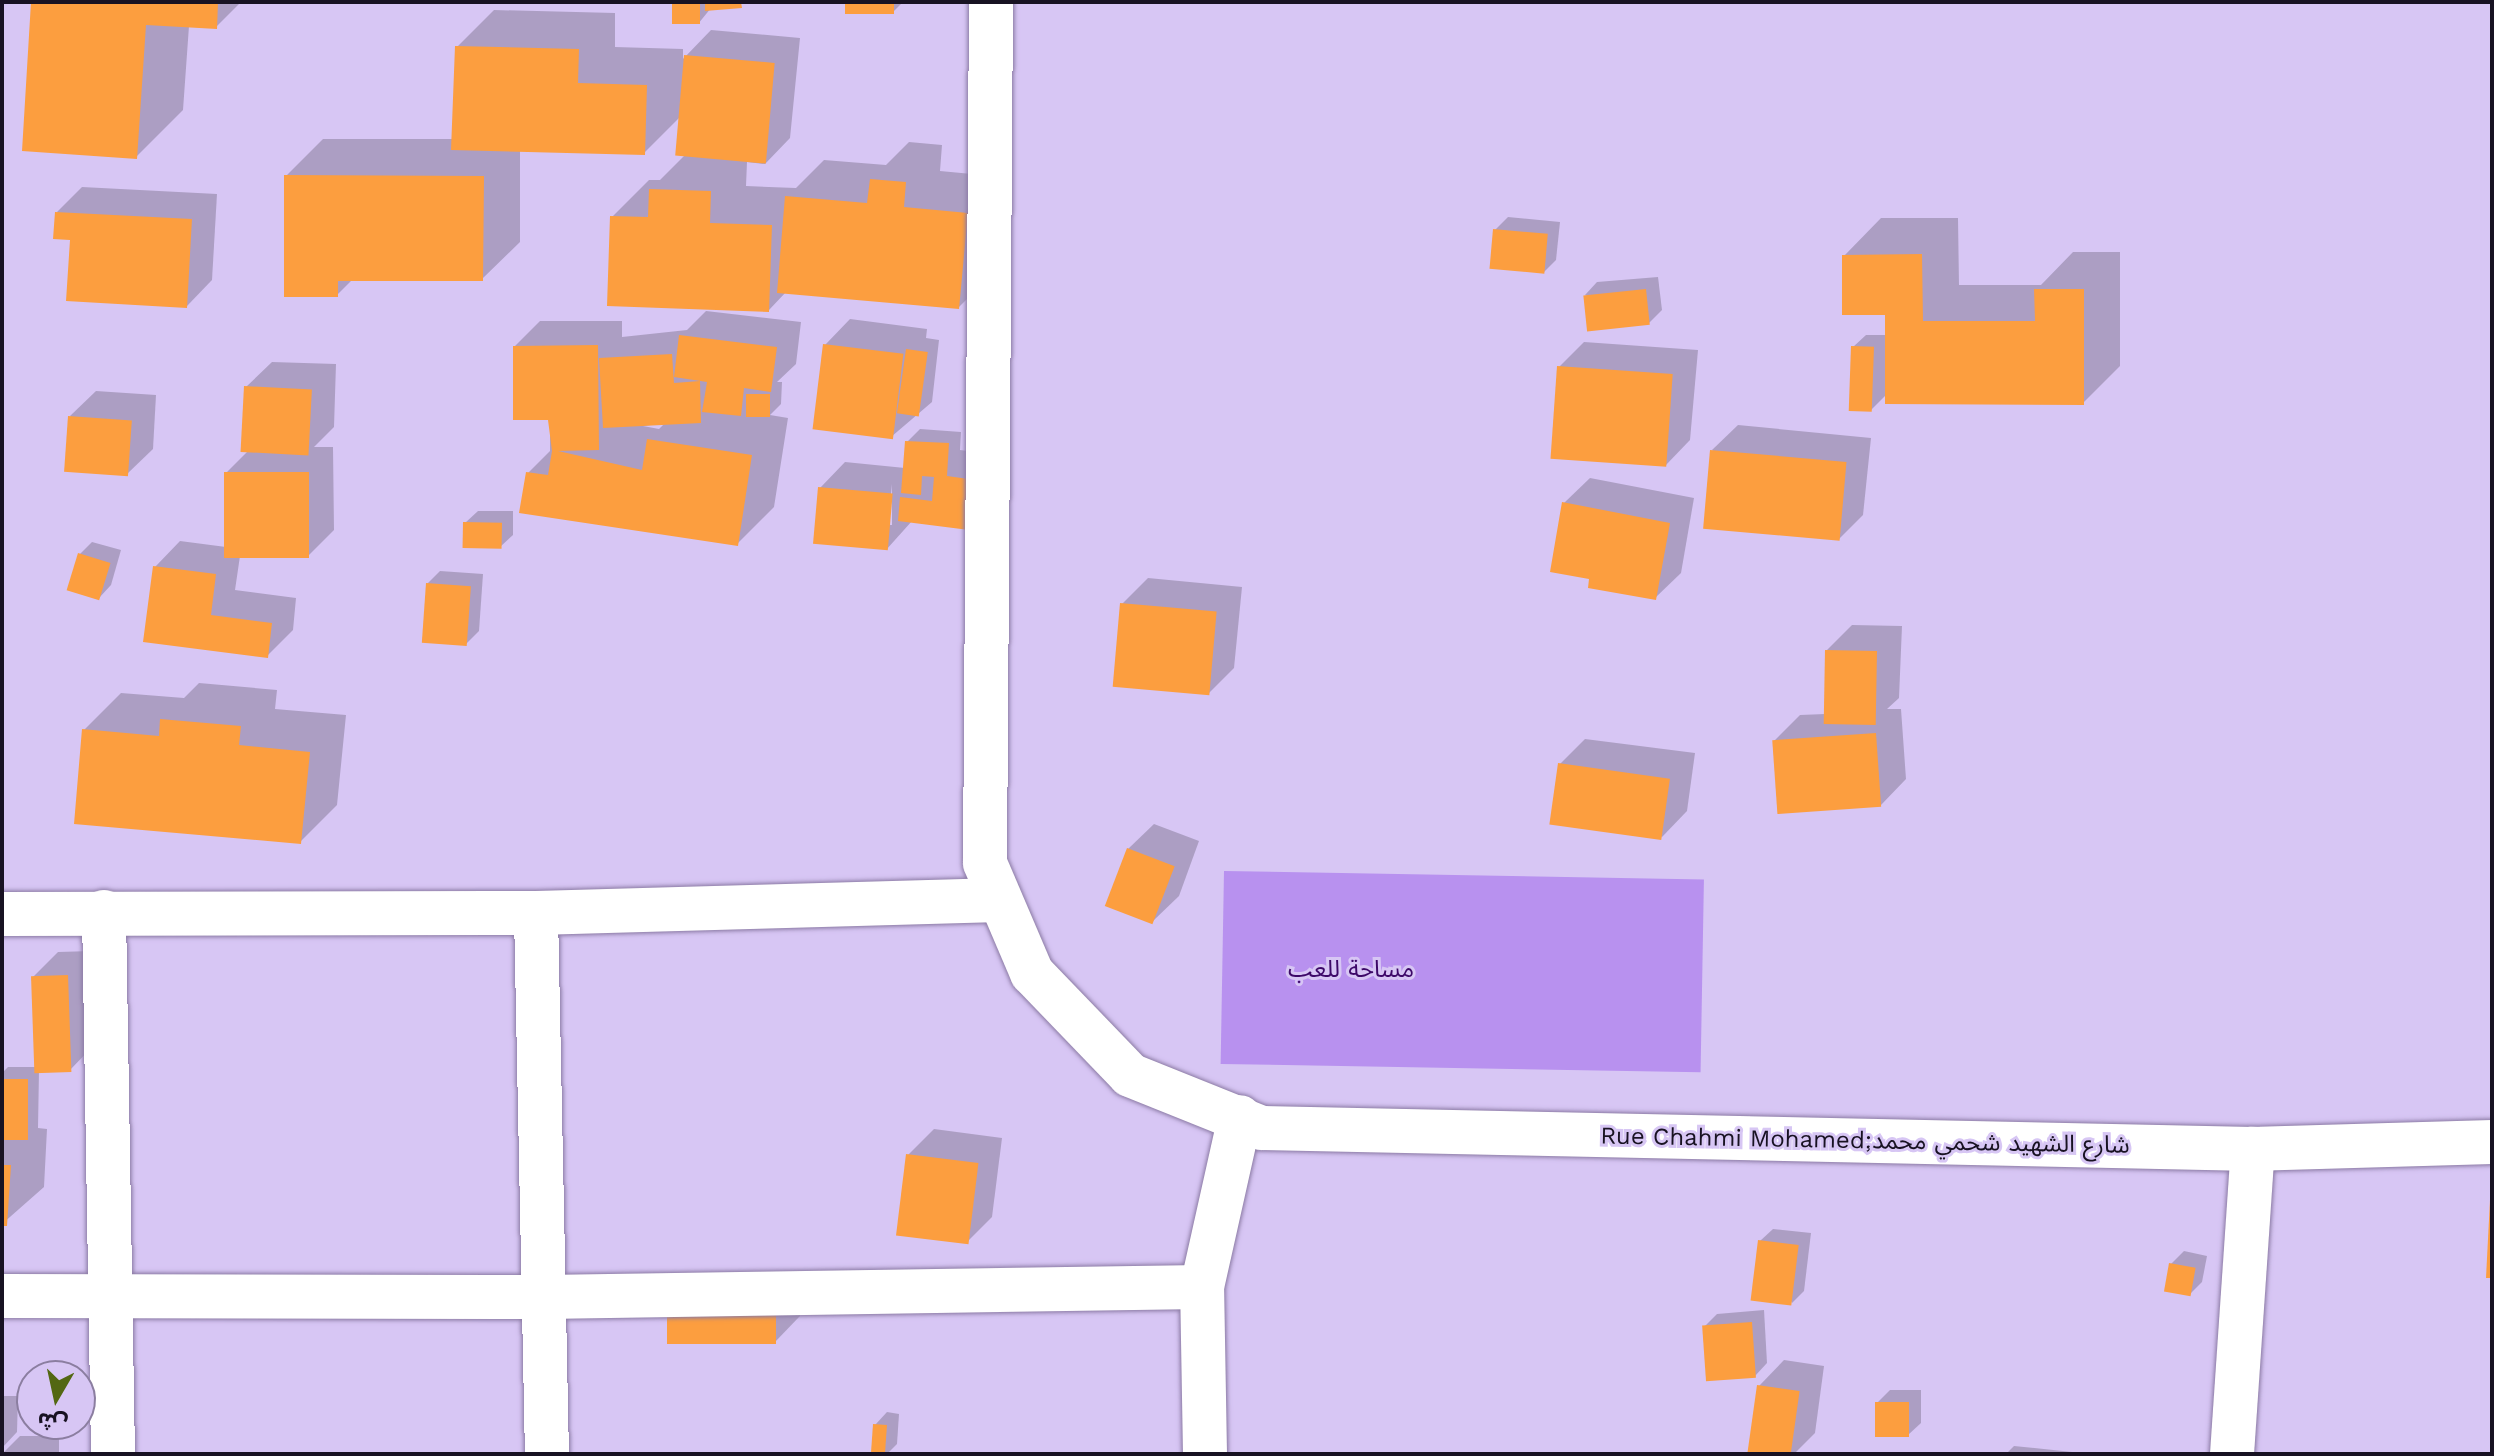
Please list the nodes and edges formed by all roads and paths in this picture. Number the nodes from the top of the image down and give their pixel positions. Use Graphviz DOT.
graph roads {
  1 [pos="991,2"];
  2 [pos="1000,900"];
  3 [pos="104,912"];
  4 [pos="536,913"];
  5 [pos="2,914"];
  6 [pos="1240,1117"];
  7 [pos="2492,1142"];
  8 [pos="2253,1149"];
  9 [pos="1202,1287"];
  10 [pos="110,1295"];
  11 [pos="2,1296"];
  12 [pos="544,1297"];
  13 [pos="113,1454"];
  14 [pos="547,1454"];
  15 [pos="1205,1454"];
  16 [pos="2232,1454"];
  1 -- 2 [label="street, Rue Chahmi Mohamed;شارع الشهيد شحمي محمد"];
  2 -- 4 [label="street"];
  2 -- 6 [label="street, Rue Chahmi Mohamed;شارع الشهيد شحمي محمد"];
  3 -- 4 [label="street"];
  3 -- 5 [label="street"];
  3 -- 10 [label="street"];
  4 -- 12 [label="street"];
  6 -- 8 [label="street, Rue Chahmi Mohamed;شارع الشهيد شحمي محمد"];
  6 -- 9 [label="street"];
  7 -- 8 [label="street, Rue Chahmi Mohamed;شارع الشهيد شحمي محمد"];
  8 -- 16 [label="street"];
  9 -- 12 [label="street"];
  9 -- 15 [label="street"];
  10 -- 11 [label="street"];
  10 -- 12 [label="street"];
  10 -- 13 [label="street"];
  12 -- 14 [label="street"];
}
